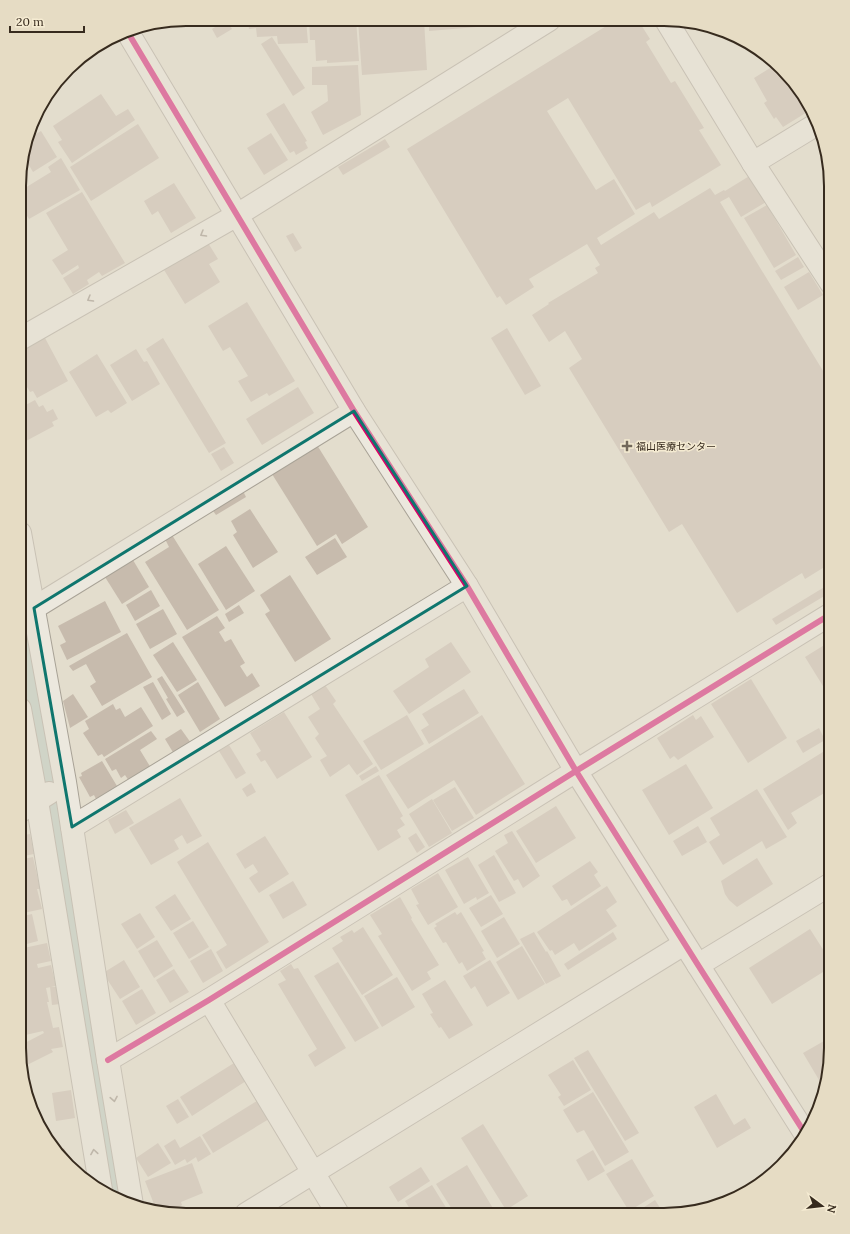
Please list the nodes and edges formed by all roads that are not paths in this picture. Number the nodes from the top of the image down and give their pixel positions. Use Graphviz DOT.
graph roads {
  1 [pos="538,26"];
  2 [pos="670,26"];
  3 [pos="130,36"];
  4 [pos="813,127"];
  5 [pos="753,163"];
  6 [pos="237,215"];
  7 [pos="824,272"];
  8 [pos="26,336"];
  9 [pos="354,411"];
  10 [pos="26,565"];
  11 [pos="467,586"];
  12 [pos="34,608"];
  13 [pos="824,618"];
  14 [pos="26,731"];
  15 [pos="576,771"];
  16 [pos="44,796"];
  17 [pos="72,827"];
  18 [pos="824,888"];
  19 [pos="684,944"];
  20 [pos="698,966"];
  21 [pos="209,1000"];
  22 [pos="108,1060"];
  23 [pos="802,1129"];
  24 [pos="312,1172"];
  25 [pos="100,1183"];
  26 [pos="131,1199"];
  27 [pos="255,1208"];
  28 [pos="334,1208"];
  1 -- 6 [label="street"];
  2 -- 5 [label="street"];
  3 -- 6 [label="street"];
  4 -- 5 [label="street"];
  5 -- 7 [label="street"];
  6 -- 8 [label="street, one-way"];
  6 -- 9 [label="street"];
  9 -- 11 [label="street"];
  9 -- 12 [label="street"];
  10 -- 12 [label="street"];
  11 -- 15 [label="street"];
  11 -- 17 [label="street"];
  12 -- 16 [label="street"];
  13 -- 15 [label="street"];
  14 -- 16 [label="street"];
  15 -- 19 [label="street"];
  15 -- 21 [label="street"];
  16 -- 17 [label="street"];
  25 -- 16 [label="street, one-way"];
  17 -- 22 [label="street"];
  18 -- 20 [label="street"];
  19 -- 20 [label="street"];
  19 -- 24 [label="street"];
  20 -- 23 [label="street"];
  21 -- 22 [label="street"];
  21 -- 24 [label="street"];
  22 -- 26 [label="street, one-way"];
  24 -- 27 [label="street"];
  24 -- 28 [label="street"];
}
